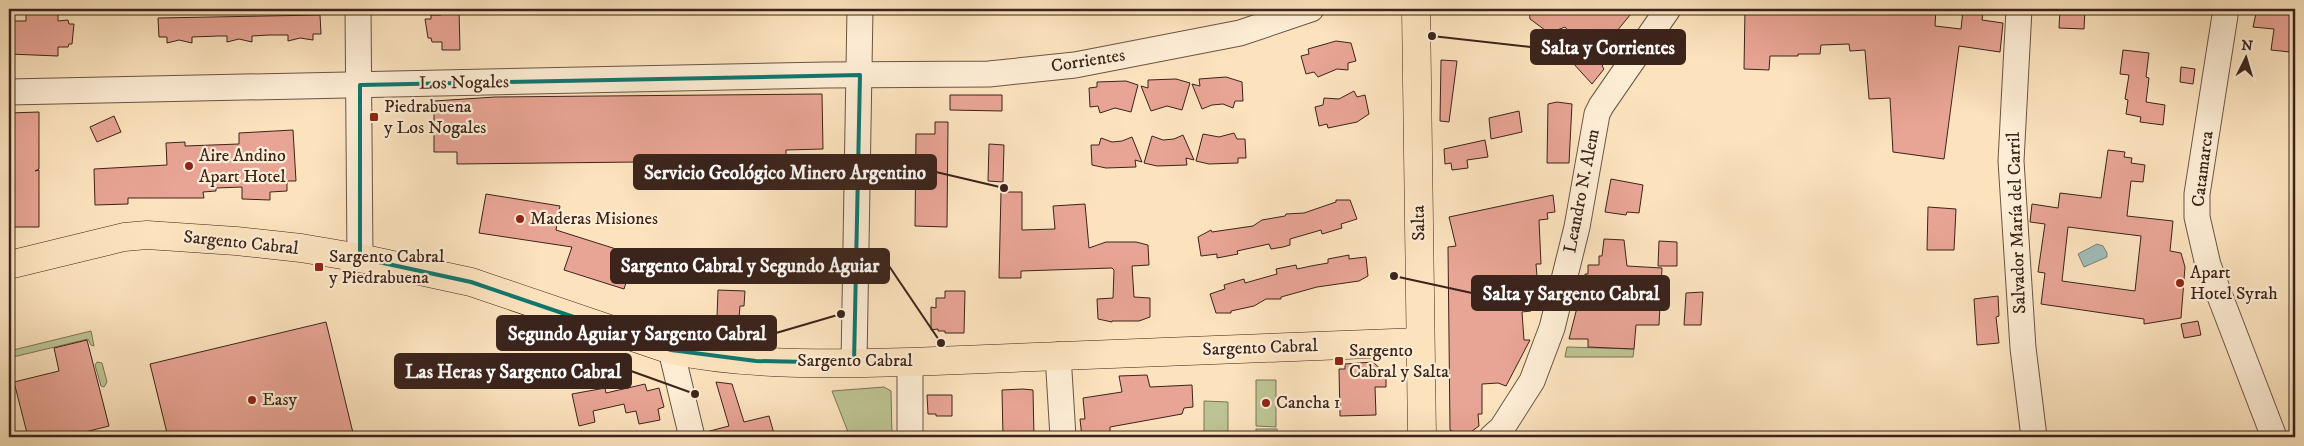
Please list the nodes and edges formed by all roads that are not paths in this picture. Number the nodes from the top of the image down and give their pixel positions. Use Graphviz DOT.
graph roads {
  1 [pos="358,9"];
  2 [pos="860,9"];
  3 [pos="1311,9"];
  4 [pos="1416,9"];
  5 [pos="1668,9"];
  6 [pos="2019,9"];
  7 [pos="2226,9"];
  8 [pos="860,75"];
  9 [pos="360,85"];
  10 [pos="9,92"];
  11 [pos="360,258"];
  12 [pos="9,265"];
  13 [pos="1420,342"];
  14 [pos="671,350"];
  15 [pos="1058,355"];
  16 [pos="910,362"];
  17 [pos="854,363"];
  18 [pos="692,437"];
  19 [pos="910,437"];
  20 [pos="1063,437"];
  21 [pos="1422,437"];
  22 [pos="1492,437"];
  23 [pos="2034,437"];
  24 [pos="2274,437"];
  1 -- 9 [label="street"];
  2 -- 8 [label="street"];
  3 -- 8 [label="street, Corrientes"];
  4 -- 13 [label="main road, Salta"];
  5 -- 22 [label="street, Leandro N. Alem"];
  6 -- 23 [label="street, Salvador María del Carril"];
  7 -- 24 [label="street, Catamarca"];
  8 -- 9 [label="street, Los Nogales"];
  8 -- 17 [label="street"];
  9 -- 10 [label="street, Los Nogales"];
  9 -- 11 [label="street"];
  11 -- 12 [label="main road, Sargento Cabral"];
  11 -- 14 [label="main road, Sargento Cabral"];
  13 -- 15 [label="main road, Sargento Cabral"];
  13 -- 21 [label="main road, Salta"];
  14 -- 17 [label="main road, Sargento Cabral"];
  14 -- 18 [label="street"];
  15 -- 16 [label="main road, Sargento Cabral"];
  15 -- 20 [label="street"];
  16 -- 17 [label="main road, Sargento Cabral"];
  16 -- 19 [label="street"];
}
